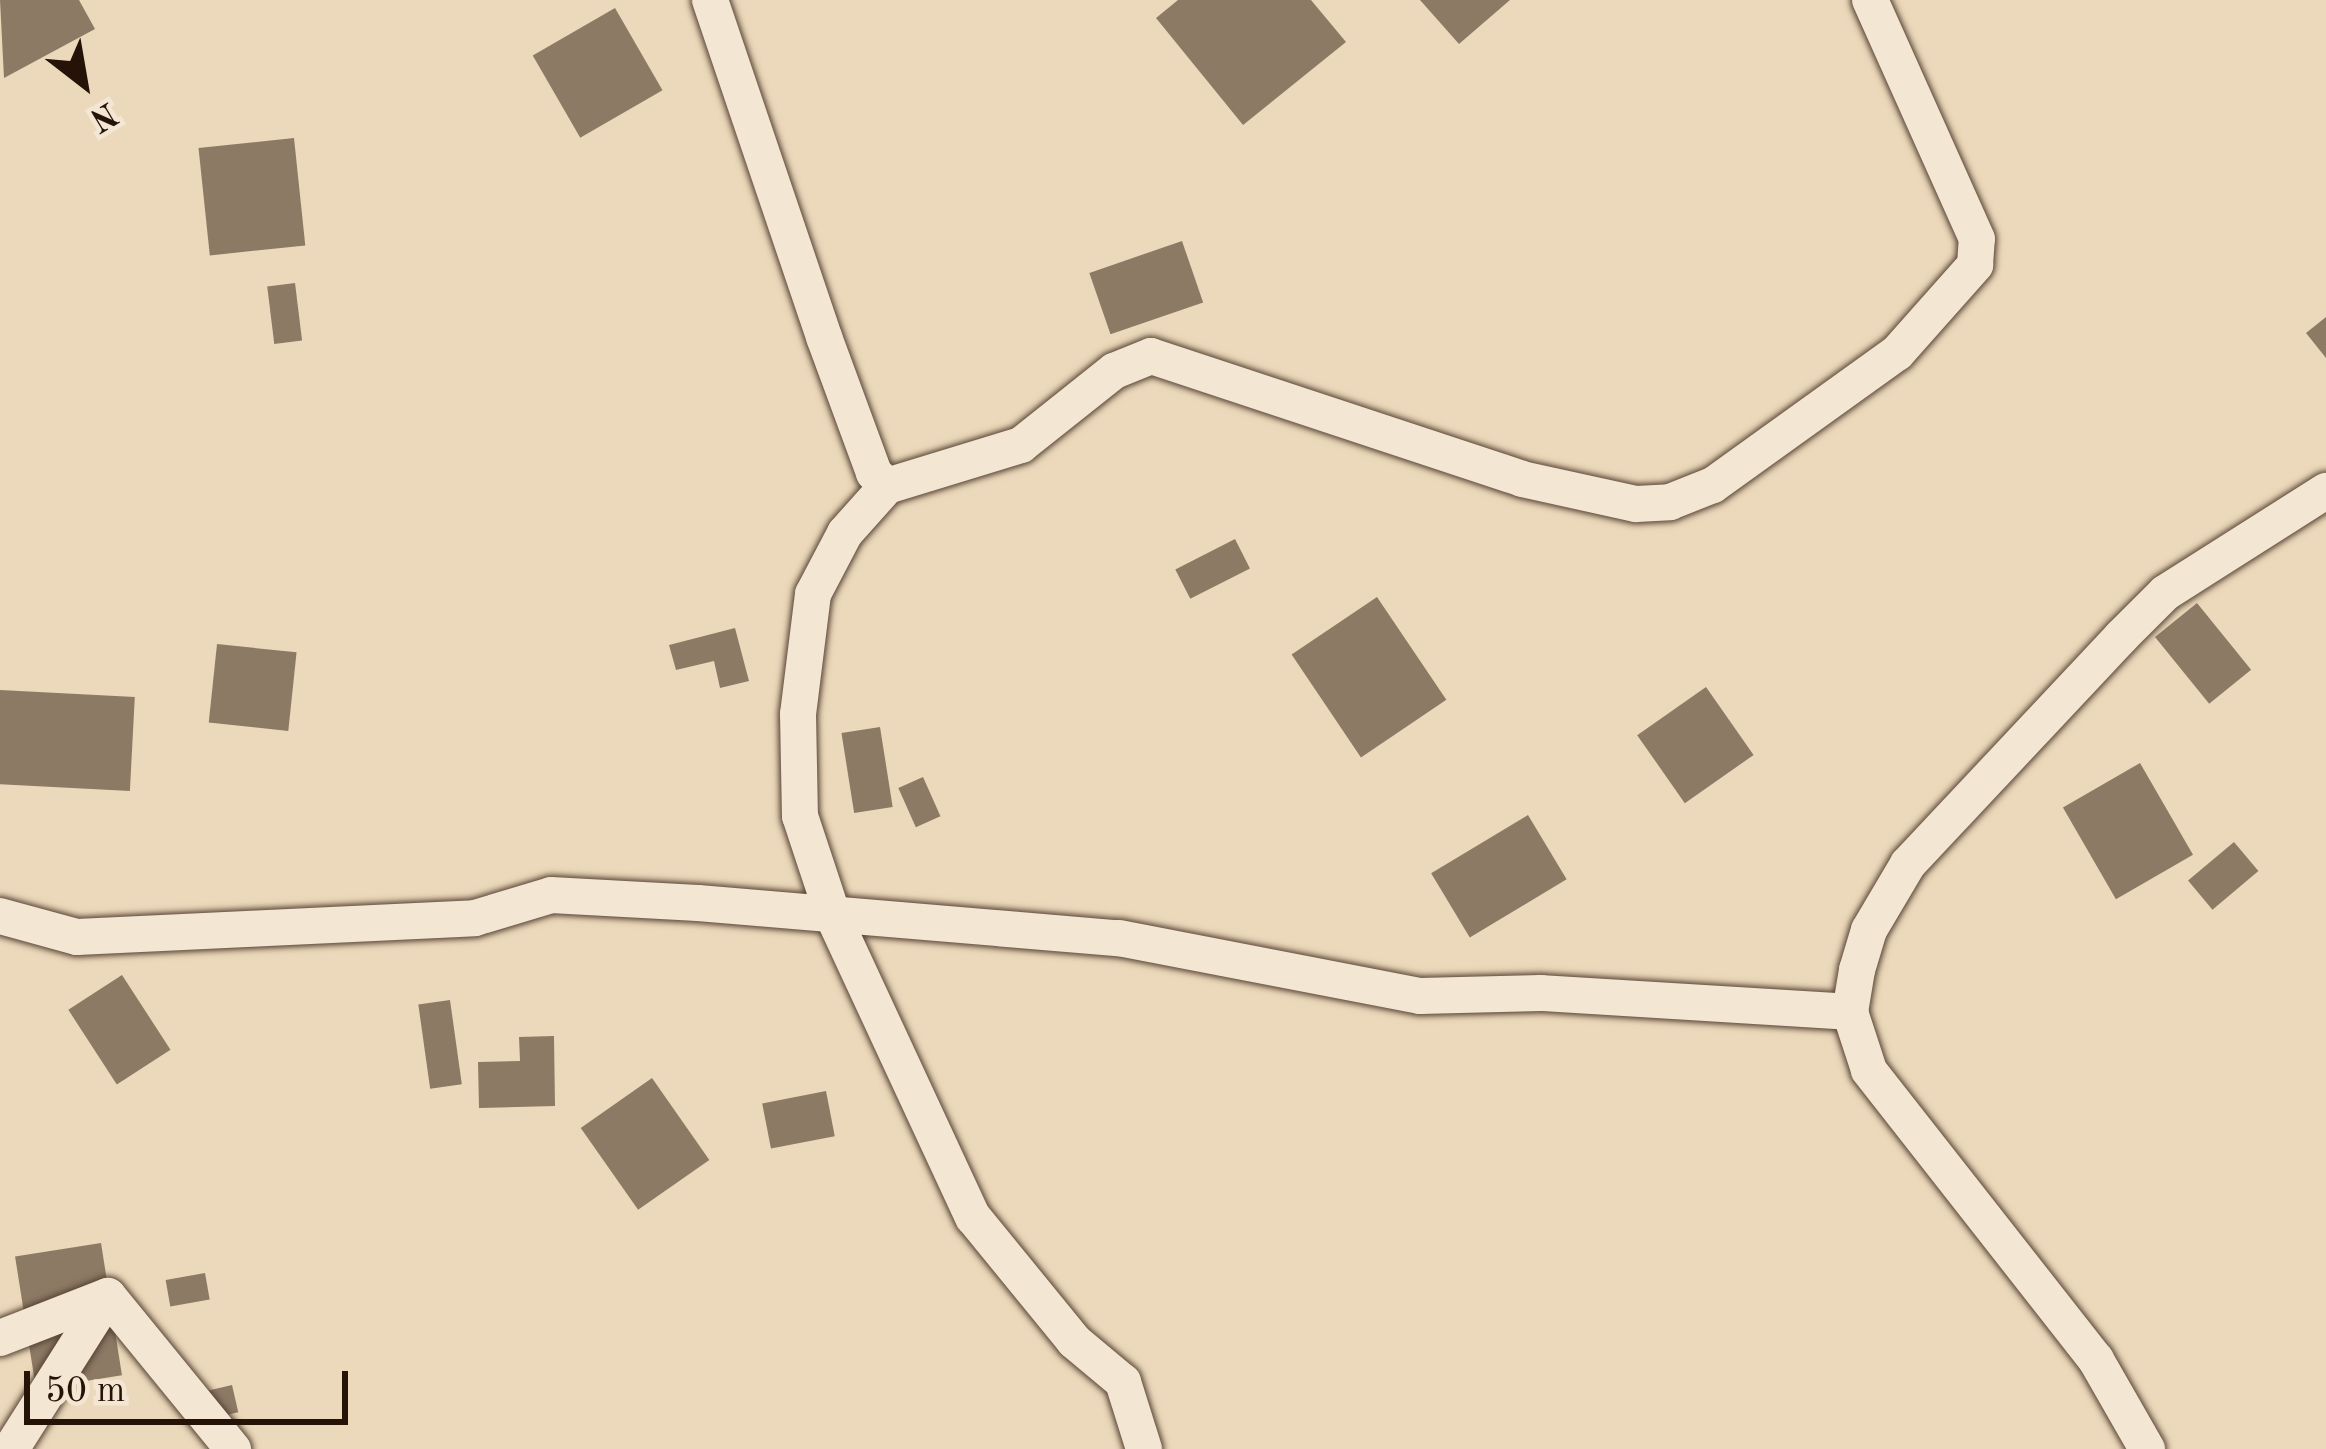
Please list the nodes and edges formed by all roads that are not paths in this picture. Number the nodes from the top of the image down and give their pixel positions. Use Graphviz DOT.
graph roads {
  1 [pos="710,0"];
  2 [pos="1866,6"];
  3 [pos="887,486"];
  4 [pos="2326,491"];
  5 [pos="0,916"];
  6 [pos="833,916"];
  7 [pos="1850,1012"];
  8 [pos="108,1296"];
  9 [pos="0,1338"];
  10 [pos="11,1449"];
  11 [pos="233,1449"];
  12 [pos="1144,1449"];
  13 [pos="2147,1449"];
  1 -- 3 [label="street"];
  2 -- 3 [label="street"];
  3 -- 6 [label="street"];
  4 -- 7 [label="street"];
  5 -- 6 [label="street"];
  6 -- 7 [label="street"];
  6 -- 12 [label="street"];
  7 -- 13 [label="street"];
  8 -- 9 [label="street"];
  8 -- 10 [label="street"];
  8 -- 11 [label="street"];
}
